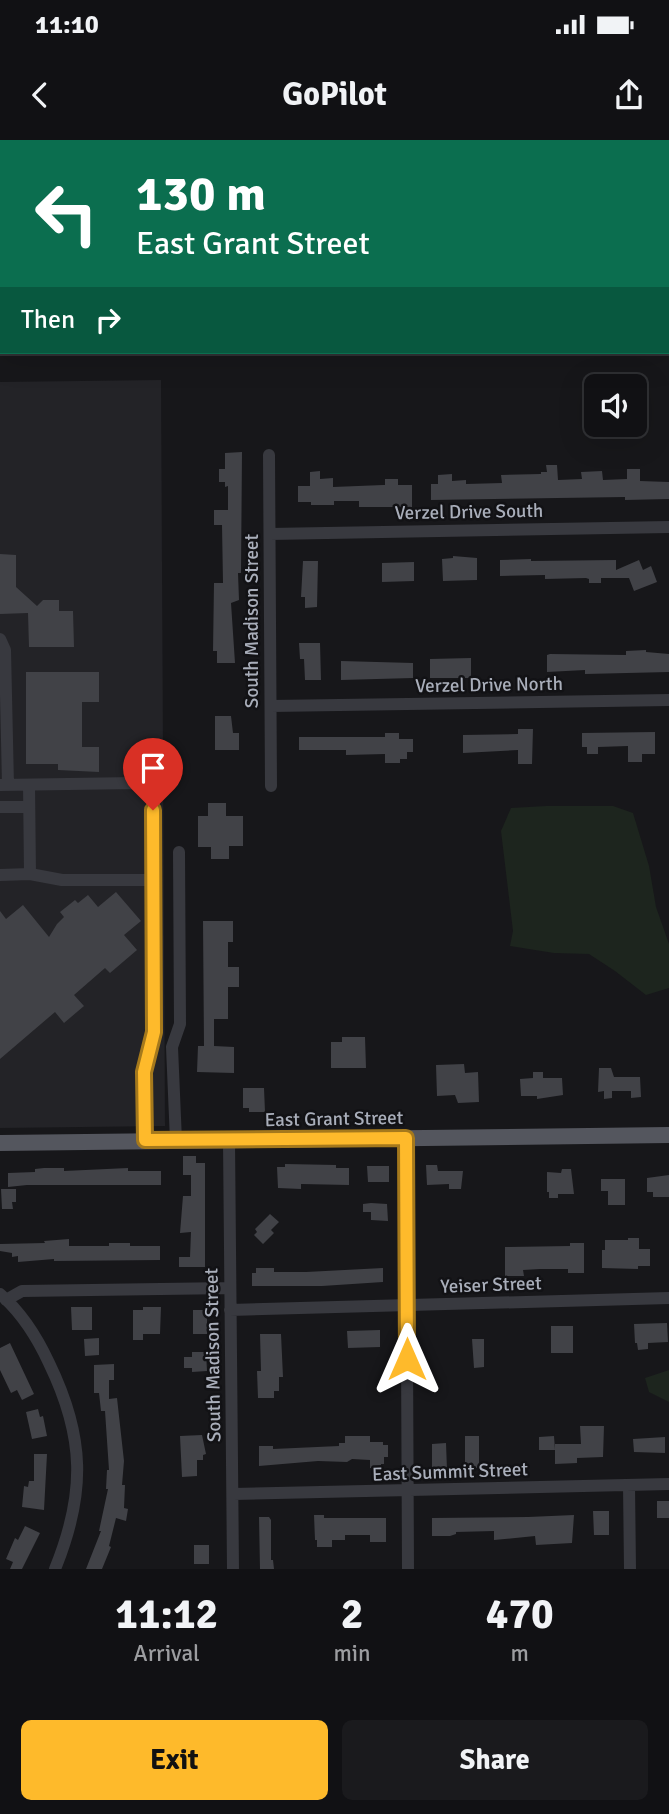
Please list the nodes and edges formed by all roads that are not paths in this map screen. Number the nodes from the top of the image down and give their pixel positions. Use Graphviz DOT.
graph roads {
  1 [pos="269,455"];
  2 [pos="669,527"];
  3 [pos="270,534"];
  4 [pos="0,639"];
  5 [pos="669,700"];
  6 [pos="271,706"];
  7 [pos="4,785"];
  8 [pos="29,785"];
  9 [pos="271,786"];
  10 [pos="0,807"];
  11 [pos="29,807"];
  12 [pos="179,852"];
  13 [pos="0,874"];
  14 [pos="30,874"];
  15 [pos="154,880"];
  16 [pos="669,1135"];
  17 [pos="406,1138"];
  18 [pos="145,1140"];
  19 [pos="176,1140"];
  20 [pos="229,1141"];
  21 [pos="0,1143"];
  22 [pos="230,1288"];
  23 [pos="3,1297"];
  24 [pos="669,1298"];
  25 [pos="407,1306"];
  26 [pos="230,1310"];
  27 [pos="669,1484"];
  28 [pos="629,1485"];
  29 [pos="408,1492"];
  30 [pos="233,1494"];
  31 [pos="55,1569"];
  32 [pos="233,1569"];
  33 [pos="408,1569"];
  34 [pos="629,1569"];
  1 -- 3 [label="street, South Madison Street"];
  2 -- 3 [label="street, Verzel Drive South"];
  3 -- 6 [label="street, South Madison Street"];
  4 -- 7 [label="street"];
  5 -- 6 [label="street, Verzel Drive North"];
  6 -- 9 [label="street, South Madison Street"];
  7 -- 8 [label="street"];
  8 -- 11 [label="street"];
  8 -- 15 [label="street"];
  10 -- 11 [label="street"];
  11 -- 14 [label="street"];
  12 -- 19 [label="street"];
  13 -- 14 [label="street"];
  14 -- 15 [label="street"];
  15 -- 18 [label="street"];
  16 -- 17 [label="main road, East Grant Street"];
  17 -- 20 [label="main road, East Grant Street"];
  17 -- 25 [label="street"];
  18 -- 19 [label="main road, East Grant Street"];
  18 -- 21 [label="main road, East Grant Street"];
  19 -- 20 [label="main road, East Grant Street"];
  20 -- 22 [label="street, South Madison Street"];
  22 -- 23 [label="street"];
  22 -- 26 [label="street, South Madison Street"];
  23 -- 31 [label="street"];
  24 -- 25 [label="street, Yeiser Street"];
  25 -- 26 [label="street, Yeiser Street"];
  25 -- 29 [label="street"];
  26 -- 30 [label="street, South Madison Street"];
  27 -- 28 [label="street, East Summit Street"];
  28 -- 29 [label="street, East Summit Street"];
  28 -- 34 [label="street"];
  29 -- 30 [label="street, East Summit Street"];
  29 -- 33 [label="street"];
  30 -- 32 [label="street, South Madison Street"];
}
